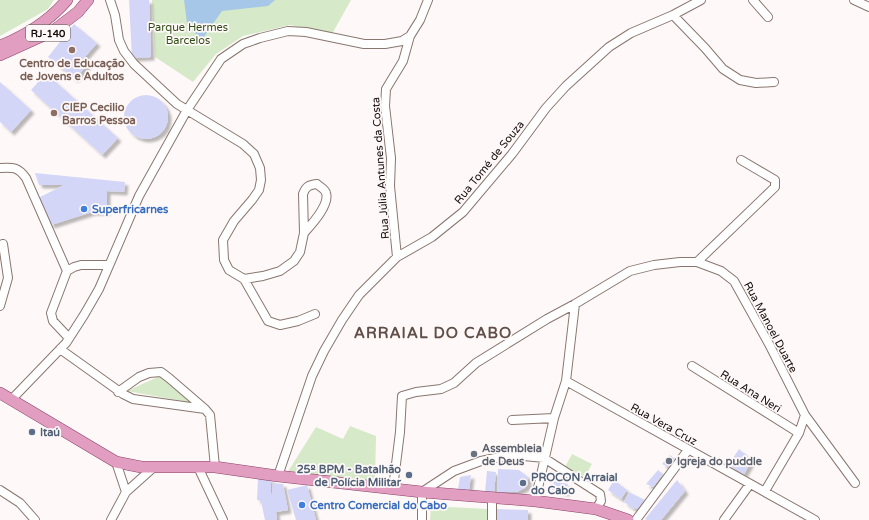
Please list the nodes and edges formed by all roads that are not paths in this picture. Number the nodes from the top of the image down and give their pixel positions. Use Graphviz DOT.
graph roads {
  1 [pos="67,0"];
  2 [pos="88,0"];
  3 [pos="110,0"];
  4 [pos="428,0"];
  5 [pos="701,0"];
  6 [pos="753,0"];
  7 [pos="854,0"];
  8 [pos="869,7"];
  9 [pos="673,15"];
  10 [pos="768,17"];
  11 [pos="410,36"];
  12 [pos="0,46"];
  13 [pos="0,55"];
  14 [pos="774,82"];
  15 [pos="187,110"];
  16 [pos="741,160"];
  17 [pos="0,168"];
  18 [pos="304,232"];
  19 [pos="3,244"];
  20 [pos="397,257"];
  21 [pos="697,262"];
  22 [pos="109,265"];
  23 [pos="67,271"];
  24 [pos="244,279"];
  25 [pos="575,304"];
  26 [pos="0,306"];
  27 [pos="315,314"];
  28 [pos="69,338"];
  29 [pos="60,349"];
  30 [pos="692,366"];
  31 [pos="566,381"];
  32 [pos="118,392"];
  33 [pos="4,397"];
  34 [pos="205,409"];
  35 [pos="805,416"];
  36 [pos="554,418"];
  37 [pos="512,420"];
  38 [pos="799,433"];
  39 [pos="688,450"];
  40 [pos="544,458"];
  41 [pos="116,462"];
  42 [pos="154,467"];
  43 [pos="198,467"];
  44 [pos="215,467"];
  45 [pos="278,476"];
  46 [pos="855,483"];
  47 [pos="750,484"];
  48 [pos="393,488"];
  49 [pos="0,490"];
  50 [pos="765,491"];
  51 [pos="126,492"];
  52 [pos="422,492"];
  53 [pos="492,498"];
  54 [pos="534,501"];
  55 [pos="603,514"];
  56 [pos="35,520"];
  57 [pos="111,520"];
  58 [pos="223,520"];
  59 [pos="422,520"];
  60 [pos="492,520"];
  61 [pos="626,520"];
  62 [pos="636,520"];
  63 [pos="724,520"];
  64 [pos="815,520"];
  1 -- 12 [label="main road, RJ-140"];
  2 -- 13 [label="main road, RJ-140"];
  3 -- 15 [label="street"];
  4 -- 11 [label="street, Rua Júlia Antunes da Costa"];
  5 -- 9 [label="street, Rua Tomé de Souza"];
  6 -- 10 [label="street"];
  7 -- 8 [label="street"];
  9 -- 14 [label="street"];
  9 -- 20 [label="street, Rua Tomé de Souza"];
  11 -- 15 [label="street"];
  11 -- 20 [label="street, Rua Júlia Antunes da Costa"];
  15 -- 22 [label="street"];
  15 -- 24 [label="street"];
  16 -- 21 [label="street"];
  17 -- 23 [label="street"];
  18 -- 18 [label="street"];
  18 -- 24 [label="street"];
  19 -- 26 [label="street"];
  20 -- 45 [label="street, Rua Tomé de Souza"];
  21 -- 25 [label="street, Rua Manoel Duarte"];
  21 -- 35 [label="street, Rua Manoel Duarte"];
  22 -- 23 [label="street"];
  22 -- 28 [label="street"];
  23 -- 28 [label="street"];
  24 -- 27 [label="street"];
  25 -- 31 [label="street"];
  25 -- 48 [label="street, Rua Manoel Duarte"];
  28 -- 29 [label="street"];
  29 -- 32 [label="street"];
  29 -- 33 [label="street"];
  30 -- 38 [label="street, Rua Ana Neri"];
  31 -- 36 [label="street"];
  31 -- 39 [label="street, Rua Vera Cruz"];
  32 -- 34 [label="street"];
  32 -- 34 [label="street"];
  33 -- 41 [label="main road"];
  34 -- 44 [label="street"];
  35 -- 38 [label="street"];
  35 -- 46 [label="street, Rua Manoel Duarte"];
  36 -- 37 [label="street"];
  36 -- 40 [label="street"];
  38 -- 50 [label="street"];
  39 -- 47 [label="street, Rua Vera Cruz"];
  39 -- 62 [label="street"];
  40 -- 52 [label="street"];
  40 -- 54 [label="street"];
  40 -- 55 [label="street"];
  41 -- 42 [label="main road"];
  41 -- 51 [label="street"];
  42 -- 43 [label="main road"];
  42 -- 51 [label="street"];
  43 -- 44 [label="main road"];
  43 -- 58 [label="street"];
  44 -- 45 [label="main road"];
  45 -- 48 [label="main road"];
  47 -- 50 [label="street, Rua Vera Cruz"];
  47 -- 63 [label="street"];
  48 -- 52 [label="main road"];
  49 -- 56 [label="street"];
  50 -- 64 [label="street, Rua Vera Cruz"];
  51 -- 57 [label="street"];
  52 -- 53 [label="main road"];
  52 -- 59 [label="street"];
  53 -- 54 [label="main road"];
  53 -- 60 [label="street"];
  54 -- 55 [label="main road"];
  55 -- 61 [label="main road"];
}
